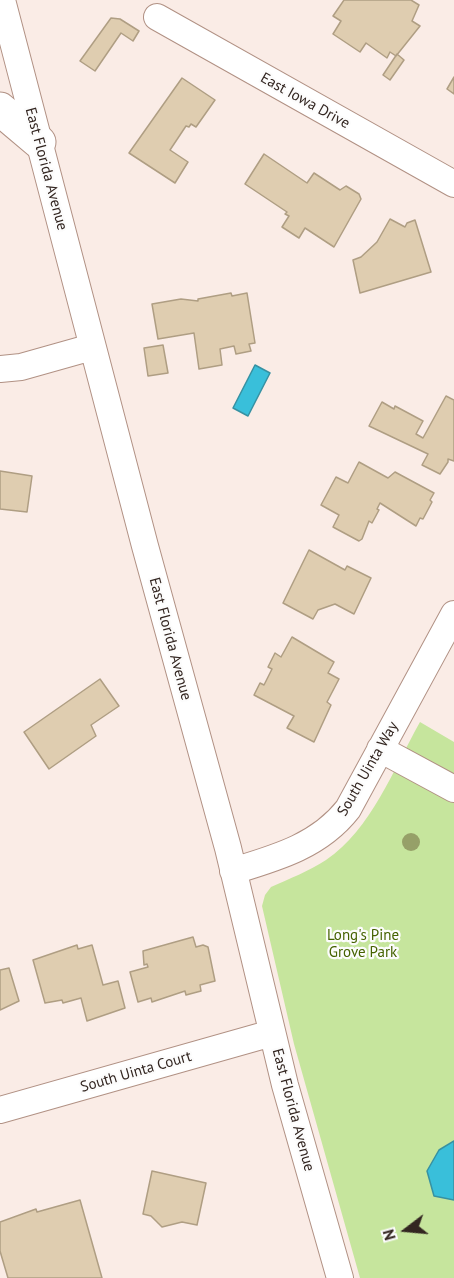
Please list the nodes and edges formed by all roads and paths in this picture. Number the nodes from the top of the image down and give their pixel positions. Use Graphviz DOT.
graph roads {
  1 [pos="2,0"];
  2 [pos="157,17"];
  3 [pos="0,109"];
  4 [pos="39,142"];
  5 [pos="454,184"];
  6 [pos="92,347"];
  7 [pos="0,369"];
  8 [pos="454,614"];
  9 [pos="380,749"];
  10 [pos="454,789"];
  11 [pos="233,871"];
  12 [pos="272,1034"];
  13 [pos="0,1110"];
  14 [pos="340,1278"];
  1 -- 4 [label="street, East Florida Avenue"];
  2 -- 5 [label="street, East Iowa Drive"];
  3 -- 4 [label="main road"];
  4 -- 6 [label="street, East Florida Avenue"];
  6 -- 7 [label="street"];
  6 -- 11 [label="street, East Florida Avenue"];
  8 -- 9 [label="street, South Uinta Way"];
  9 -- 10 [label="street"];
  9 -- 11 [label="street, South Uinta Way"];
  11 -- 12 [label="street, East Florida Avenue"];
  12 -- 13 [label="street, South Uinta Court"];
  12 -- 14 [label="street, East Florida Avenue"];
}
